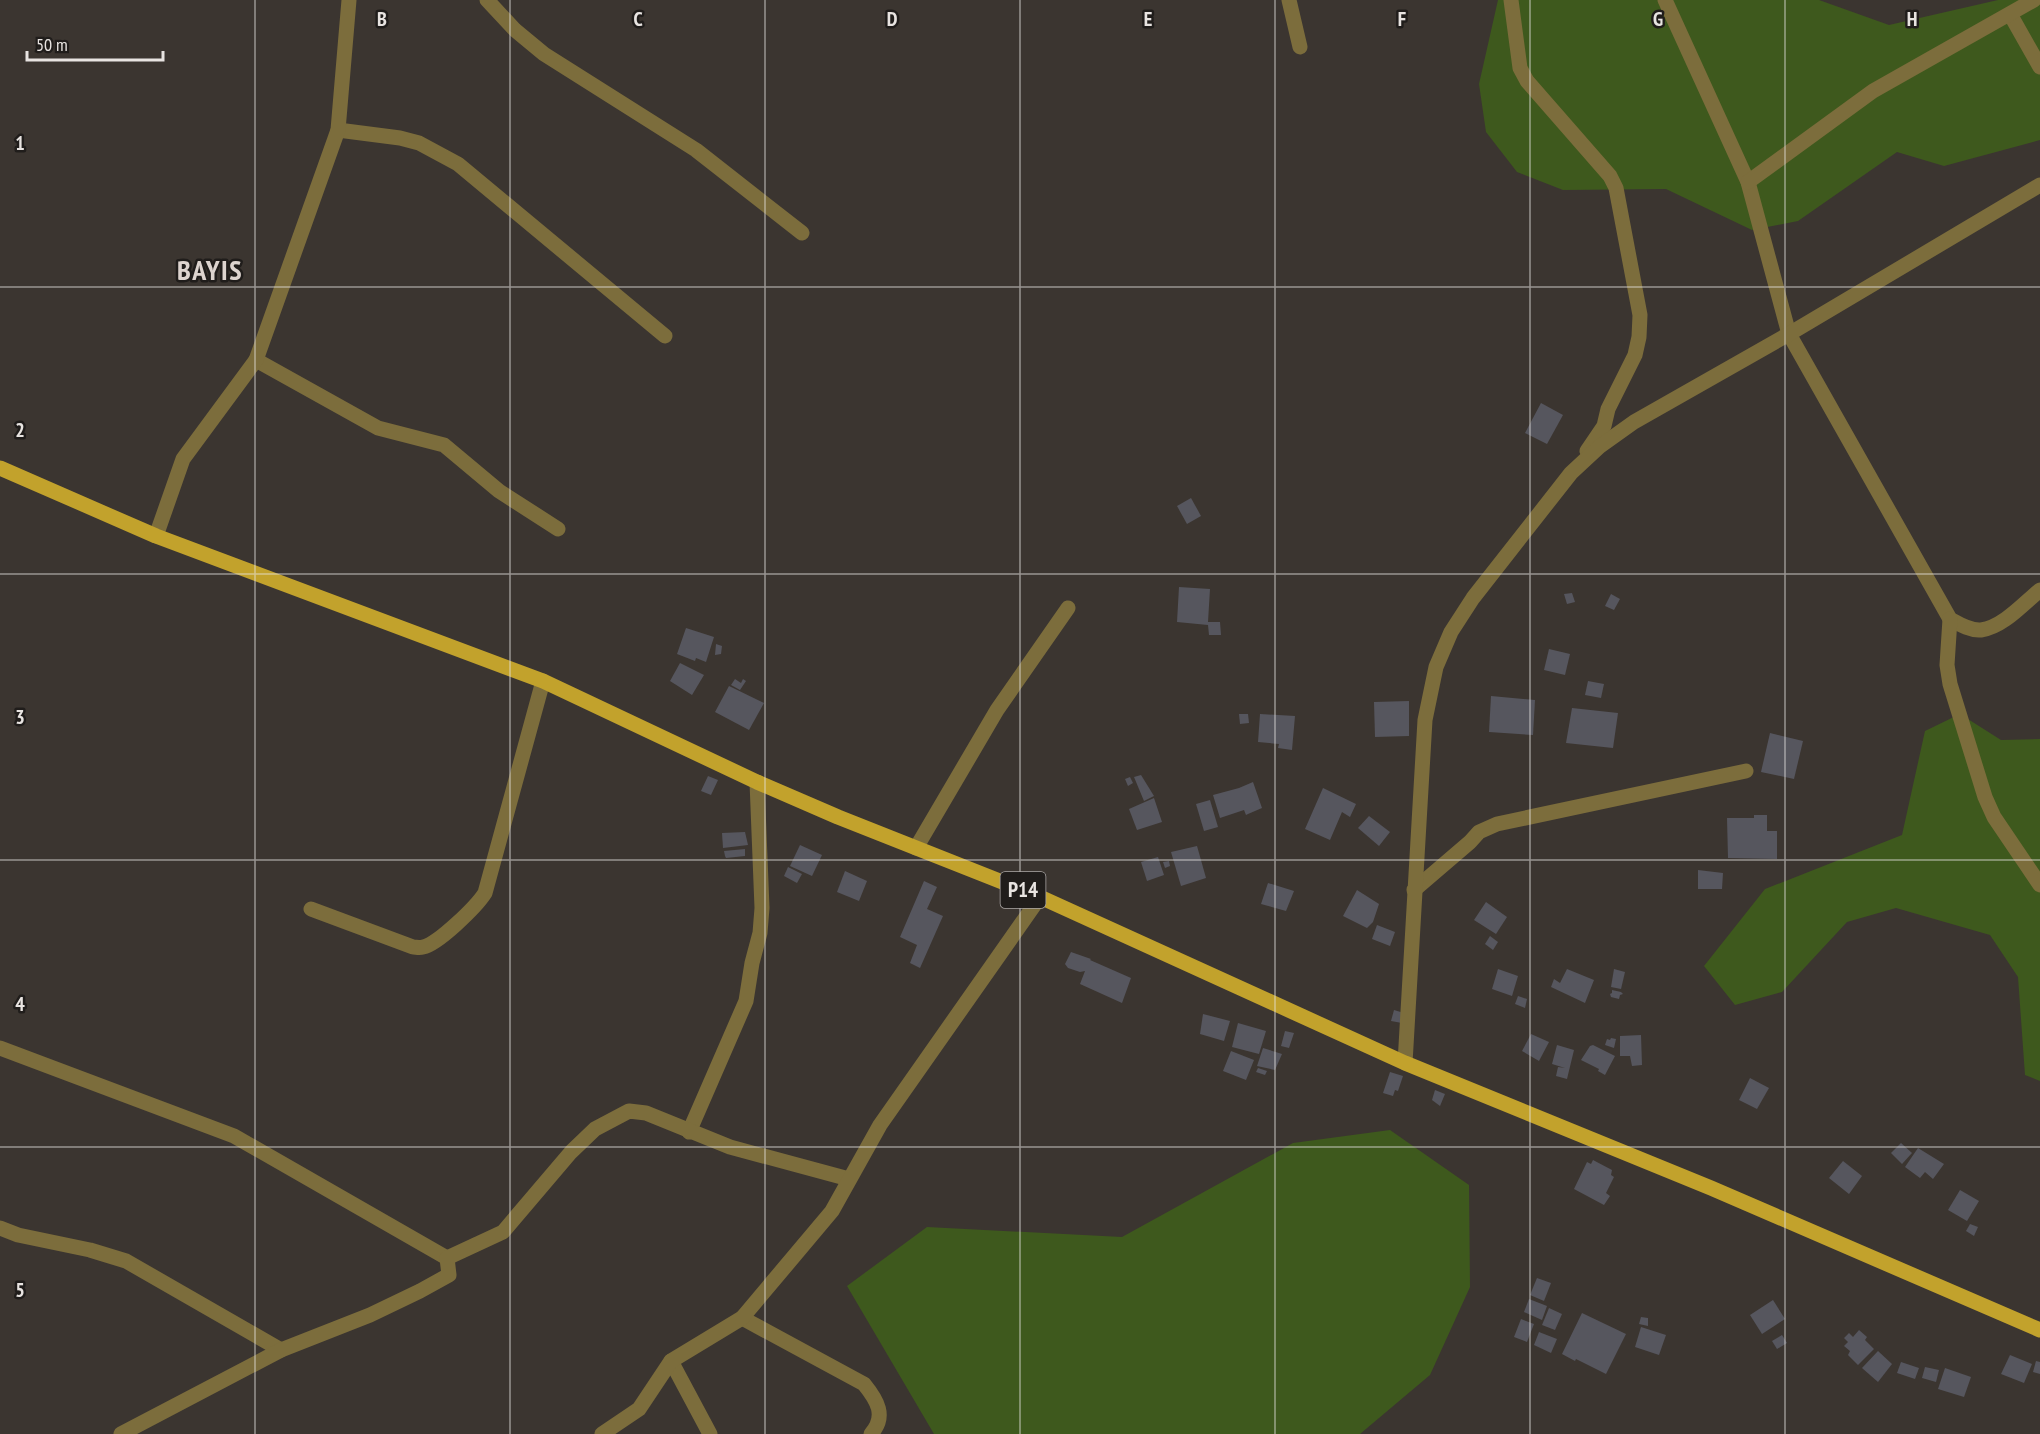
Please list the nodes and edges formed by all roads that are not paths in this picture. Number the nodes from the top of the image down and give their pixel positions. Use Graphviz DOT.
graph roads {
  1 [pos="349,0"];
  2 [pos="487,0"];
  3 [pos="1289,0"];
  4 [pos="1511,0"];
  5 [pos="1665,0"];
  6 [pos="2034,0"];
  7 [pos="2010,14"];
  8 [pos="1300,47"];
  9 [pos="2040,67"];
  10 [pos="338,130"];
  11 [pos="1748,182"];
  12 [pos="2040,185"];
  13 [pos="802,233"];
  14 [pos="1789,334"];
  15 [pos="665,336"];
  16 [pos="256,360"];
  17 [pos="0,468"];
  18 [pos="1571,473"];
  19 [pos="558,529"];
  20 [pos="156,536"];
  21 [pos="2040,590"];
  22 [pos="1068,608"];
  23 [pos="1950,619"];
  24 [pos="543,681"];
  25 [pos="1746,771"];
  26 [pos="757,782"];
  27 [pos="916,848"];
  28 [pos="2040,885"];
  29 [pos="1414,890"];
  30 [pos="1040,897"];
  31 [pos="311,909"];
  32 [pos="0,1048"];
  33 [pos="1405,1063"];
  34 [pos="689,1132"];
  35 [pos="849,1179"];
  36 [pos="0,1228"];
  37 [pos="447,1258"];
  38 [pos="742,1318"];
  39 [pos="2040,1330"];
  40 [pos="281,1350"];
  41 [pos="671,1361"];
  42 [pos="121,1434"];
  43 [pos="602,1434"];
  44 [pos="710,1434"];
  45 [pos="871,1434"];
  1 -- 10 [label="street"];
  2 -- 13 [label="street"];
  3 -- 8 [label="street"];
  4 -- 18 [label="street"];
  5 -- 11 [label="street"];
  6 -- 7 [label="street"];
  7 -- 9 [label="street"];
  7 -- 11 [label="street"];
  10 -- 15 [label="street"];
  10 -- 16 [label="street"];
  11 -- 14 [label="street"];
  12 -- 14 [label="street"];
  14 -- 18 [label="street"];
  14 -- 23 [label="street"];
  16 -- 19 [label="street"];
  16 -- 20 [label="street"];
  17 -- 20 [label="main road, P14"];
  18 -- 29 [label="street"];
  20 -- 24 [label="main road, P14"];
  21 -- 23 [label="street"];
  22 -- 27 [label="street"];
  23 -- 28 [label="street"];
  24 -- 26 [label="main road, P14"];
  24 -- 31 [label="street"];
  25 -- 29 [label="street"];
  26 -- 27 [label="main road, P14"];
  26 -- 34 [label="street"];
  27 -- 30 [label="main road, P14"];
  29 -- 33 [label="street"];
  30 -- 33 [label="main road, P14"];
  30 -- 35 [label="street"];
  32 -- 37 [label="street"];
  33 -- 39 [label="main road, P14"];
  34 -- 35 [label="street"];
  34 -- 37 [label="street"];
  35 -- 38 [label="street"];
  36 -- 40 [label="street"];
  37 -- 40 [label="street"];
  38 -- 41 [label="street"];
  38 -- 45 [label="street"];
  40 -- 42 [label="street"];
  41 -- 43 [label="street"];
  41 -- 44 [label="street"];
}
